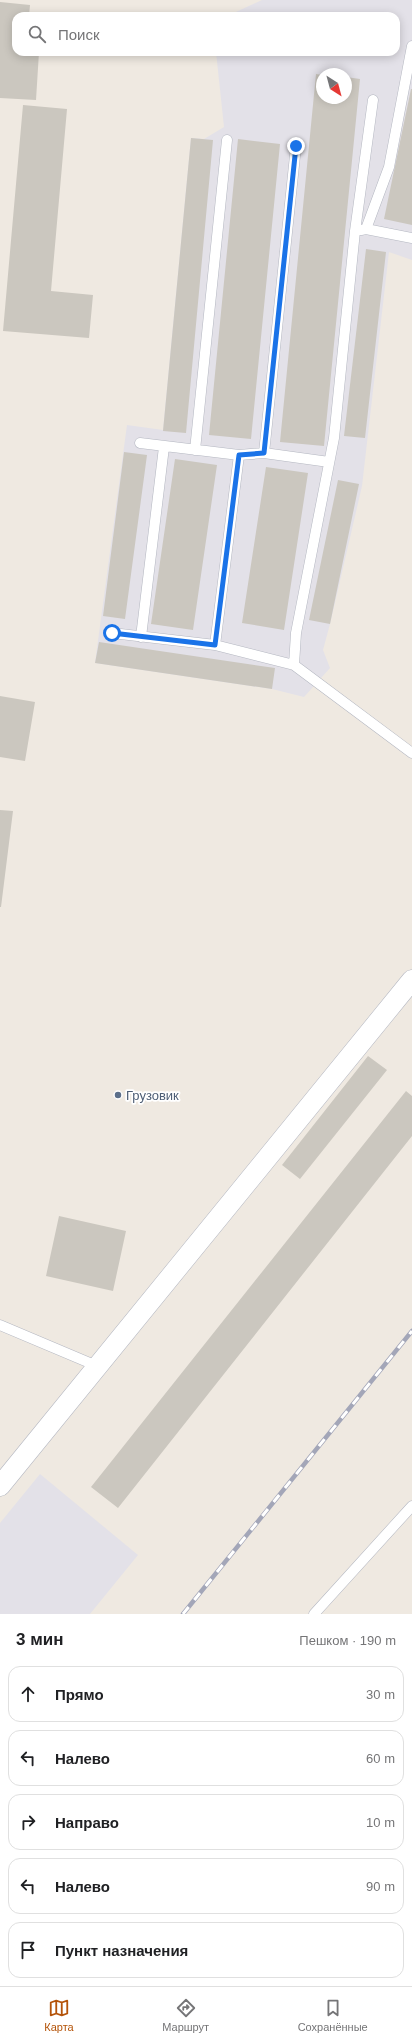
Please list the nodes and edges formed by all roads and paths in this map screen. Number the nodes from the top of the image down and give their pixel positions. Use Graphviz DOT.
graph roads {
  1 [pos="412,46"];
  2 [pos="373,100"];
  3 [pos="227,140"];
  4 [pos="296,146"];
  5 [pos="366,229"];
  6 [pos="355,231"];
  7 [pos="412,238"];
  8 [pos="140,444"];
  9 [pos="164,447"];
  10 [pos="194,450"];
  11 [pos="264,453"];
  12 [pos="239,455"];
  13 [pos="330,462"];
  14 [pos="112,633"];
  15 [pos="141,637"];
  16 [pos="215,645"];
  17 [pos="294,665"];
  18 [pos="412,753"];
  19 [pos="412,980"];
  20 [pos="0,1325"];
  21 [pos="97,1366"];
  22 [pos="0,1486"];
  23 [pos="412,1506"];
  24 [pos="314,1614"];
  1 -- 5 [label="lane"];
  2 -- 6 [label="lane"];
  3 -- 10 [label="lane"];
  4 -- 11 [label="lane"];
  5 -- 6 [label="lane"];
  5 -- 7 [label="lane"];
  6 -- 13 [label="lane"];
  8 -- 9 [label="lane"];
  9 -- 10 [label="lane"];
  9 -- 15 [label="lane"];
  10 -- 12 [label="lane"];
  11 -- 12 [label="lane"];
  11 -- 13 [label="lane"];
  12 -- 16 [label="lane"];
  13 -- 17 [label="lane"];
  14 -- 15 [label="lane"];
  15 -- 16 [label="lane"];
  16 -- 17 [label="lane"];
  17 -- 18 [label="lane"];
  19 -- 21 [label="street"];
  20 -- 21 [label="lane"];
  21 -- 22 [label="street"];
  23 -- 24 [label="lane"];
}
